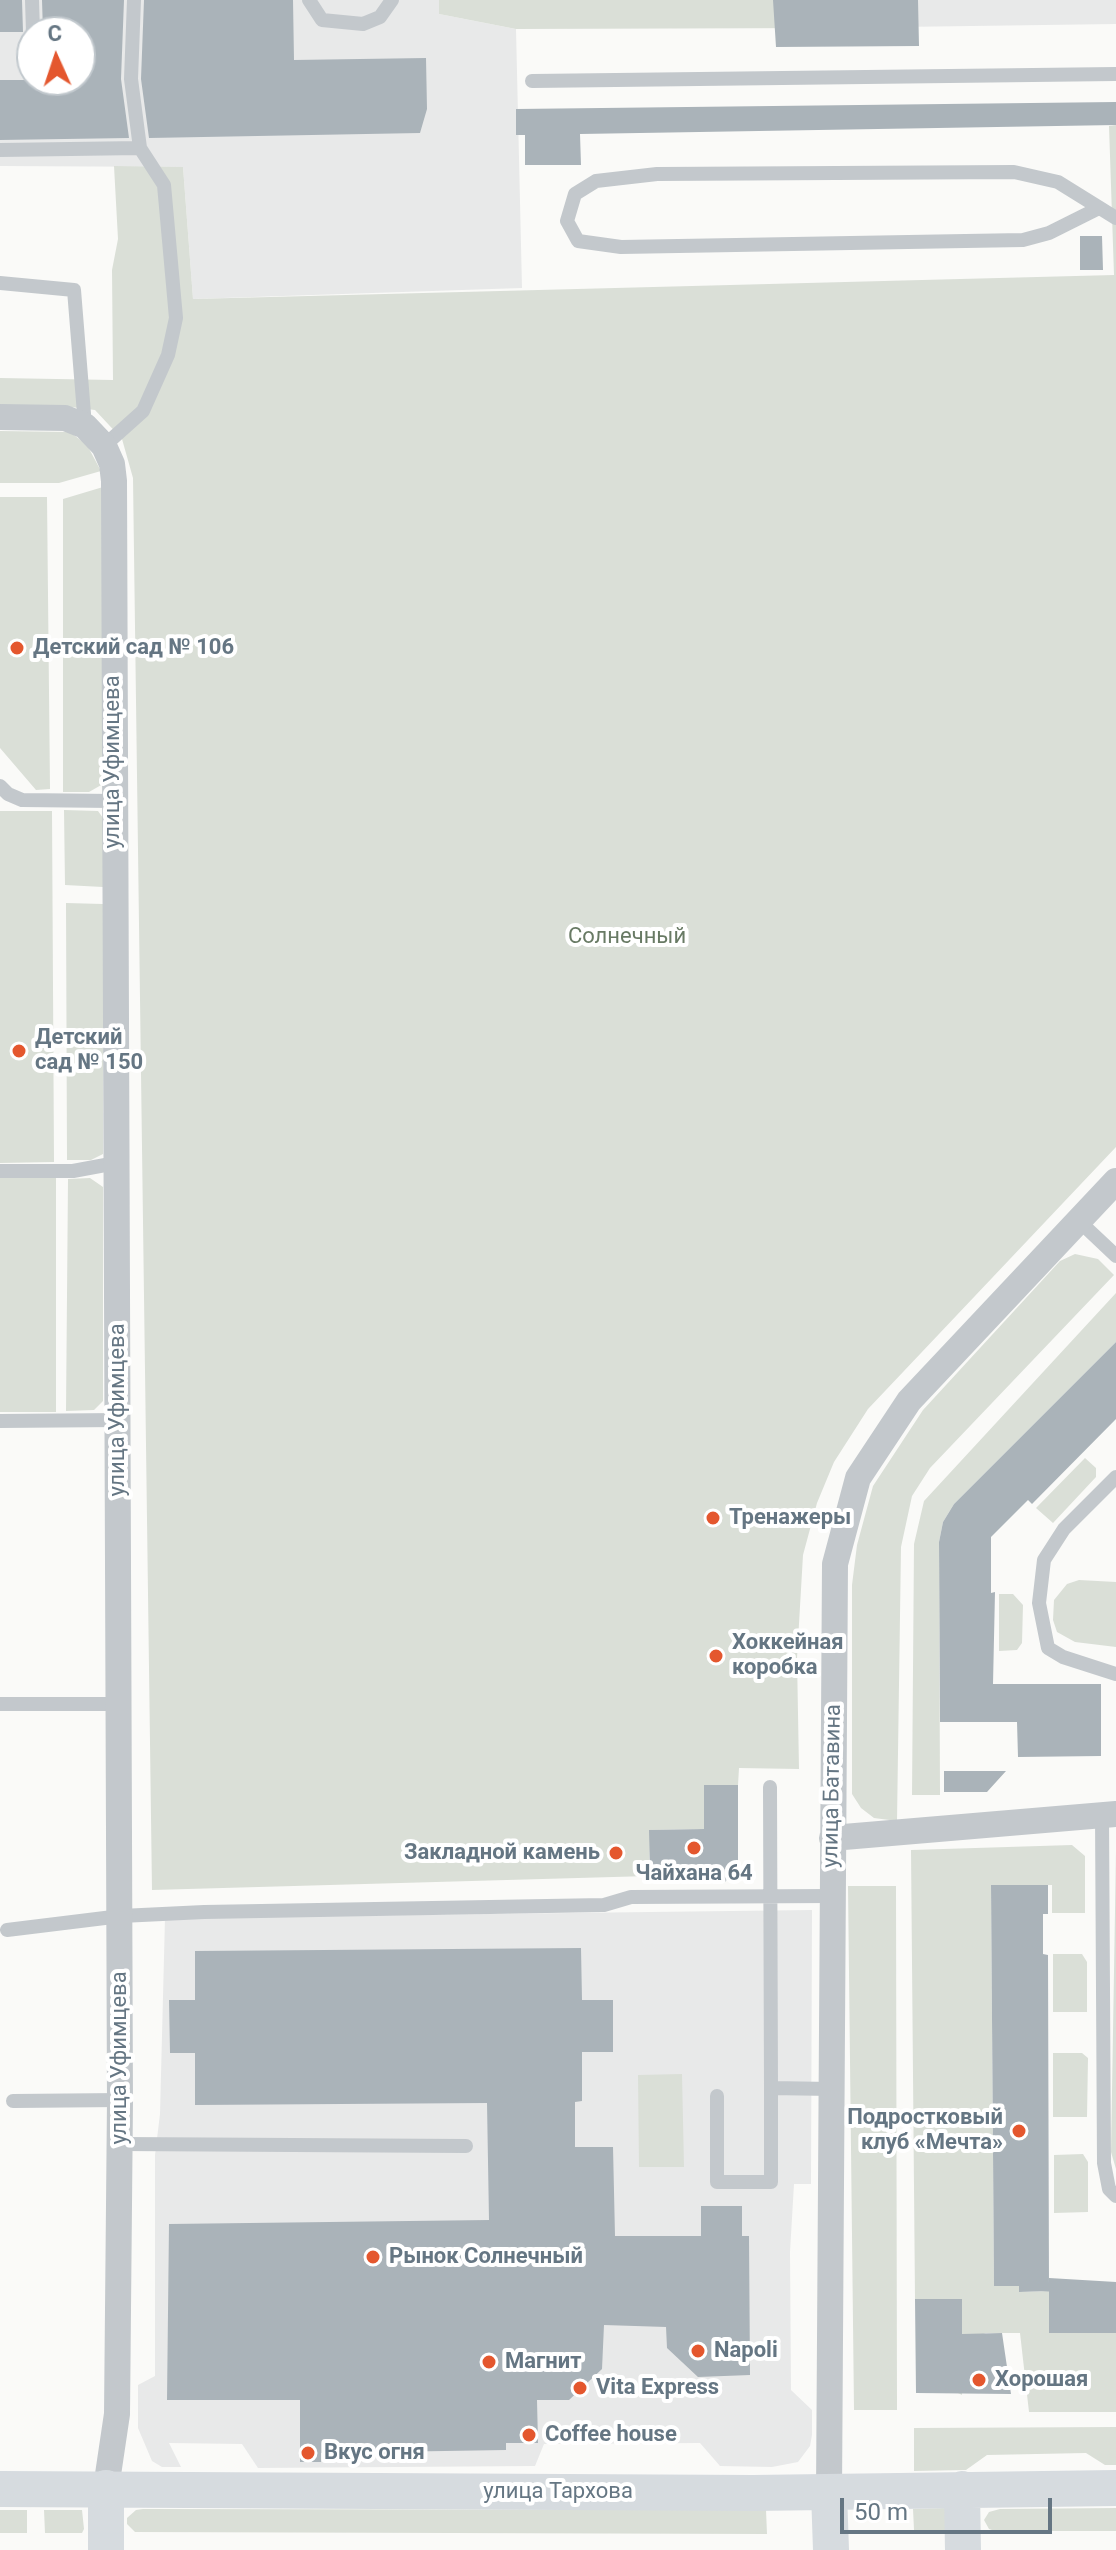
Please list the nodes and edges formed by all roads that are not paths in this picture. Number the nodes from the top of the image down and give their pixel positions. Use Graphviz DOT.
graph roads {
  1 [pos="134,0"];
  2 [pos="309,0"];
  3 [pos="392,0"];
  4 [pos="1116,74"];
  5 [pos="532,81"];
  6 [pos="140,148"];
  7 [pos="0,150"];
  8 [pos="1099,208"];
  9 [pos="1116,218"];
  10 [pos="0,283"];
  11 [pos="0,417"];
  12 [pos="85,426"];
  13 [pos="104,446"];
  14 [pos="0,786"];
  15 [pos="113,801"];
  16 [pos="116,1163"];
  17 [pos="0,1171"];
  18 [pos="1116,1181"];
  19 [pos="1079,1221"];
  20 [pos="1116,1256"];
  21 [pos="119,1420"];
  22 [pos="0,1421"];
  23 [pos="1116,1477"];
  24 [pos="1116,1674"];
  25 [pos="0,1704"];
  26 [pos="119,1704"];
  27 [pos="770,1787"];
  28 [pos="1109,1814"];
  29 [pos="832,1838"];
  30 [pos="770,1896"];
  31 [pos="832,1896"];
  32 [pos="121,1916"];
  33 [pos="7,1930"];
  34 [pos="771,2088"];
  35 [pos="831,2089"];
  36 [pos="717,2096"];
  37 [pos="120,2100"];
  38 [pos="13,2101"];
  39 [pos="120,2144"];
  40 [pos="466,2146"];
  41 [pos="1116,2196"];
  42 [pos="106,2488"];
  43 [pos="1116,2488"];
  44 [pos="0,2489"];
  45 [pos="962,2489"];
  46 [pos="829,2492"];
  47 [pos="106,2550"];
  48 [pos="831,2550"];
  49 [pos="963,2550"];
  1 -- 6 [label="lane"];
  2 -- 3 [label="lane"];
  4 -- 5 [label="lane"];
  6 -- 7 [label="lane"];
  6 -- 13 [label="lane"];
  8 -- 8 [label="lane"];
  8 -- 9 [label="lane"];
  10 -- 12 [label="lane"];
  11 -- 12 [label="street"];
  12 -- 13 [label="street, улица Уфимцева"];
  13 -- 15 [label="street, улица Уфимцева"];
  14 -- 15 [label="lane"];
  15 -- 16 [label="street, улица Уфимцева"];
  16 -- 17 [label="lane"];
  16 -- 21 [label="street, улица Уфимцева"];
  18 -- 19 [label="street, улица Батавина"];
  19 -- 20 [label="lane"];
  19 -- 29 [label="street, улица Батавина"];
  21 -- 22 [label="lane"];
  21 -- 26 [label="street, улица Уфимцева"];
  23 -- 24 [label="lane"];
  25 -- 26 [label="lane"];
  26 -- 32 [label="street, улица Уфимцева"];
  27 -- 30 [label="lane"];
  28 -- 29 [label="street"];
  28 -- 41 [label="lane"];
  29 -- 31 [label="street, улица Батавина"];
  30 -- 31 [label="lane"];
  30 -- 32 [label="lane"];
  30 -- 34 [label="lane"];
  31 -- 35 [label="street, улица Батавина"];
  32 -- 33 [label="lane"];
  32 -- 37 [label="street, улица Уфимцева"];
  34 -- 35 [label="lane"];
  34 -- 36 [label="lane"];
  35 -- 46 [label="street, улица Батавина"];
  37 -- 38 [label="lane"];
  37 -- 39 [label="street, улица Уфимцева"];
  39 -- 40 [label="lane"];
  39 -- 42 [label="street, улица Уфимцева"];
  42 -- 44 [label="main road, улица Тархова"];
  42 -- 46 [label="main road, улица Тархова"];
  42 -- 47 [label="main road"];
  43 -- 45 [label="main road, улица Тархова"];
  45 -- 46 [label="main road, улица Тархова"];
  45 -- 49 [label="main road"];
  46 -- 48 [label="main road"];
}
